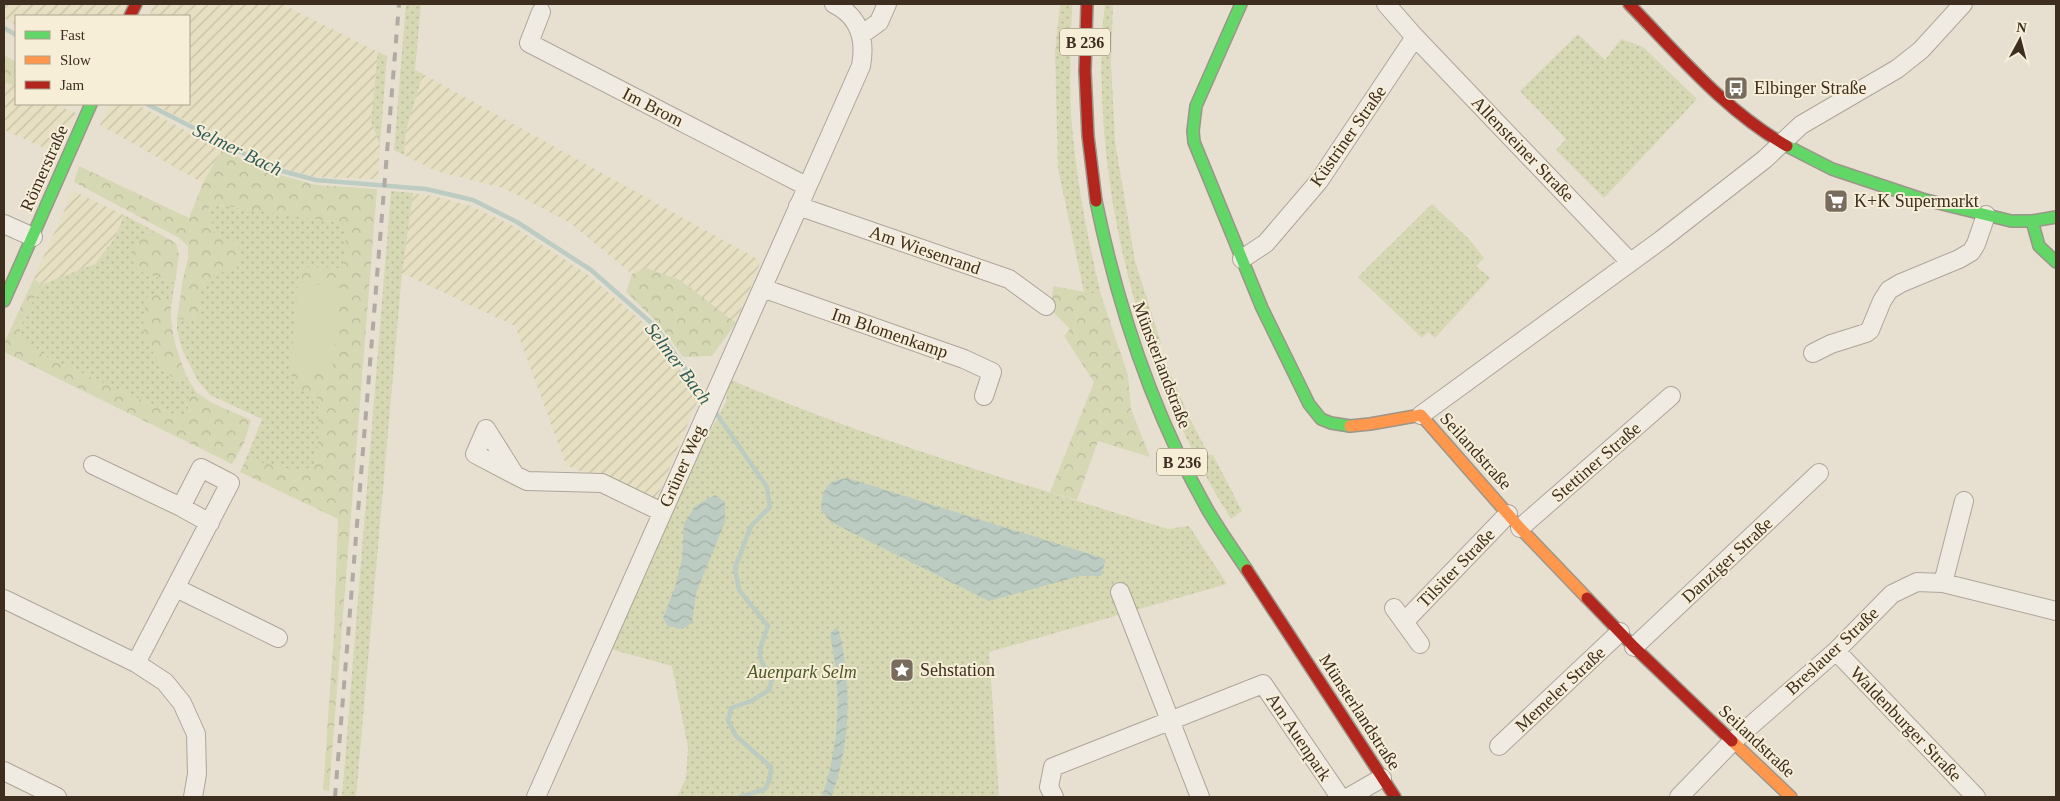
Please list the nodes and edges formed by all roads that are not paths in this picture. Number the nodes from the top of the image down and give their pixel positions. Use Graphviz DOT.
graph roads {
  1 [pos="834,4"];
  2 [pos="887,4"];
  3 [pos="1087,4"];
  4 [pos="1241,4"];
  5 [pos="1386,4"];
  6 [pos="1629,4"];
  7 [pos="1963,4"];
  8 [pos="541,12"];
  9 [pos="861,36"];
  10 [pos="1415,36"];
  11 [pos="92,105"];
  12 [pos="1780,142"];
  13 [pos="806,186"];
  14 [pos="798,206"];
  15 [pos="1986,215"];
  16 [pos="2056,217"];
  17 [pos="2032,221"];
  18 [pos="4,224"];
  19 [pos="33,237"];
  20 [pos="1242,259"];
  21 [pos="1630,262"];
  22 [pos="2056,262"];
  23 [pos="762,288"];
  24 [pos="4,301"];
  25 [pos="1046,306"];
  26 [pos="1813,353"];
  27 [pos="984,396"];
  28 [pos="1671,396"];
  29 [pos="1421,415"];
  30 [pos="94,465"];
  31 [pos="1819,473"];
  32 [pos="515,475"];
  33 [pos="1964,501"];
  34 [pos="181,507"];
  35 [pos="662,512"];
  36 [pos="1508,514"];
  37 [pos="210,522"];
  38 [pos="1520,528"];
  39 [pos="1942,583"];
  40 [pos="176,588"];
  41 [pos="1120,592"];
  42 [pos="4,599"];
  43 [pos="2056,611"];
  44 [pos="1620,632"];
  45 [pos="278,638"];
  46 [pos="1420,644"];
  47 [pos="1634,647"];
  48 [pos="1836,651"];
  49 [pos="136,662"];
  50 [pos="1171,719"];
  51 [pos="1732,742"];
  52 [pos="1499,746"];
  53 [pos="4,771"];
  54 [pos="1382,778"];
  55 [pos="57,797"];
  56 [pos="193,797"];
  57 [pos="536,797"];
  58 [pos="1054,797"];
  59 [pos="1200,797"];
  60 [pos="1340,797"];
  61 [pos="1349,797"];
  62 [pos="1395,797"];
  63 [pos="1679,797"];
  64 [pos="1791,797"];
  65 [pos="1976,797"];
  1 -- 9 [label="street"];
  2 -- 9 [label="street"];
  3 -- 54 [label="street, Münsterlandstraße / B 236"];
  4 -- 20 [label="street, Seilandstraße"];
  5 -- 10 [label="street"];
  6 -- 12 [label="street"];
  7 -- 12 [label="street"];
  8 -- 13 [label="street, Im Brom"];
  9 -- 13 [label="street, Grüner Weg"];
  10 -- 20 [label="street, Küstriner Straße"];
  10 -- 21 [label="street, Allensteiner Straße"];
  11 -- 19 [label="street, Römerstraße"];
  12 -- 15 [label="street"];
  12 -- 21 [label="street"];
  13 -- 14 [label="street, Grüner Weg"];
  14 -- 23 [label="street, Grüner Weg"];
  14 -- 25 [label="street, Am Wiesenrand"];
  15 -- 17 [label="street"];
  15 -- 26 [label="street"];
  16 -- 17 [label="street"];
  17 -- 22 [label="street"];
  18 -- 19 [label="street"];
  19 -- 24 [label="street, Römerstraße"];
  20 -- 29 [label="street, Seilandstraße"];
  21 -- 29 [label="street"];
  23 -- 27 [label="street, Im Blomenkamp"];
  23 -- 35 [label="street, Grüner Weg"];
  28 -- 38 [label="street, Stettiner Straße"];
  29 -- 36 [label="street, Seilandstraße"];
  30 -- 34 [label="street"];
  31 -- 47 [label="street, Danziger Straße"];
  32 -- 35 [label="street"];
  33 -- 39 [label="street"];
  34 -- 37 [label="street"];
  34 -- 37 [label="street"];
  35 -- 57 [label="street, Grüner Weg"];
  36 -- 38 [label="street, Seilandstraße"];
  36 -- 46 [label="street, Tilsiter Straße"];
  37 -- 40 [label="street"];
  38 -- 44 [label="street, Seilandstraße"];
  39 -- 43 [label="street, Breslauer Straße"];
  39 -- 48 [label="street, Breslauer Straße"];
  40 -- 45 [label="street"];
  40 -- 49 [label="street"];
  41 -- 50 [label="street"];
  42 -- 49 [label="street"];
  44 -- 47 [label="street, Seilandstraße"];
  44 -- 52 [label="street, Memeler Straße"];
  47 -- 51 [label="street, Seilandstraße"];
  48 -- 51 [label="street, Breslauer Straße"];
  48 -- 65 [label="street, Waldenburger Straße"];
  49 -- 56 [label="street"];
  50 -- 58 [label="street, Am Auenpark"];
  50 -- 59 [label="street"];
  50 -- 60 [label="street, Am Auenpark"];
  51 -- 63 [label="street, Breslauer Straße"];
  51 -- 64 [label="street, Seilandstraße"];
  53 -- 55 [label="street"];
  54 -- 61 [label="street"];
  54 -- 62 [label="street, Münsterlandstraße / B 236"];
}
